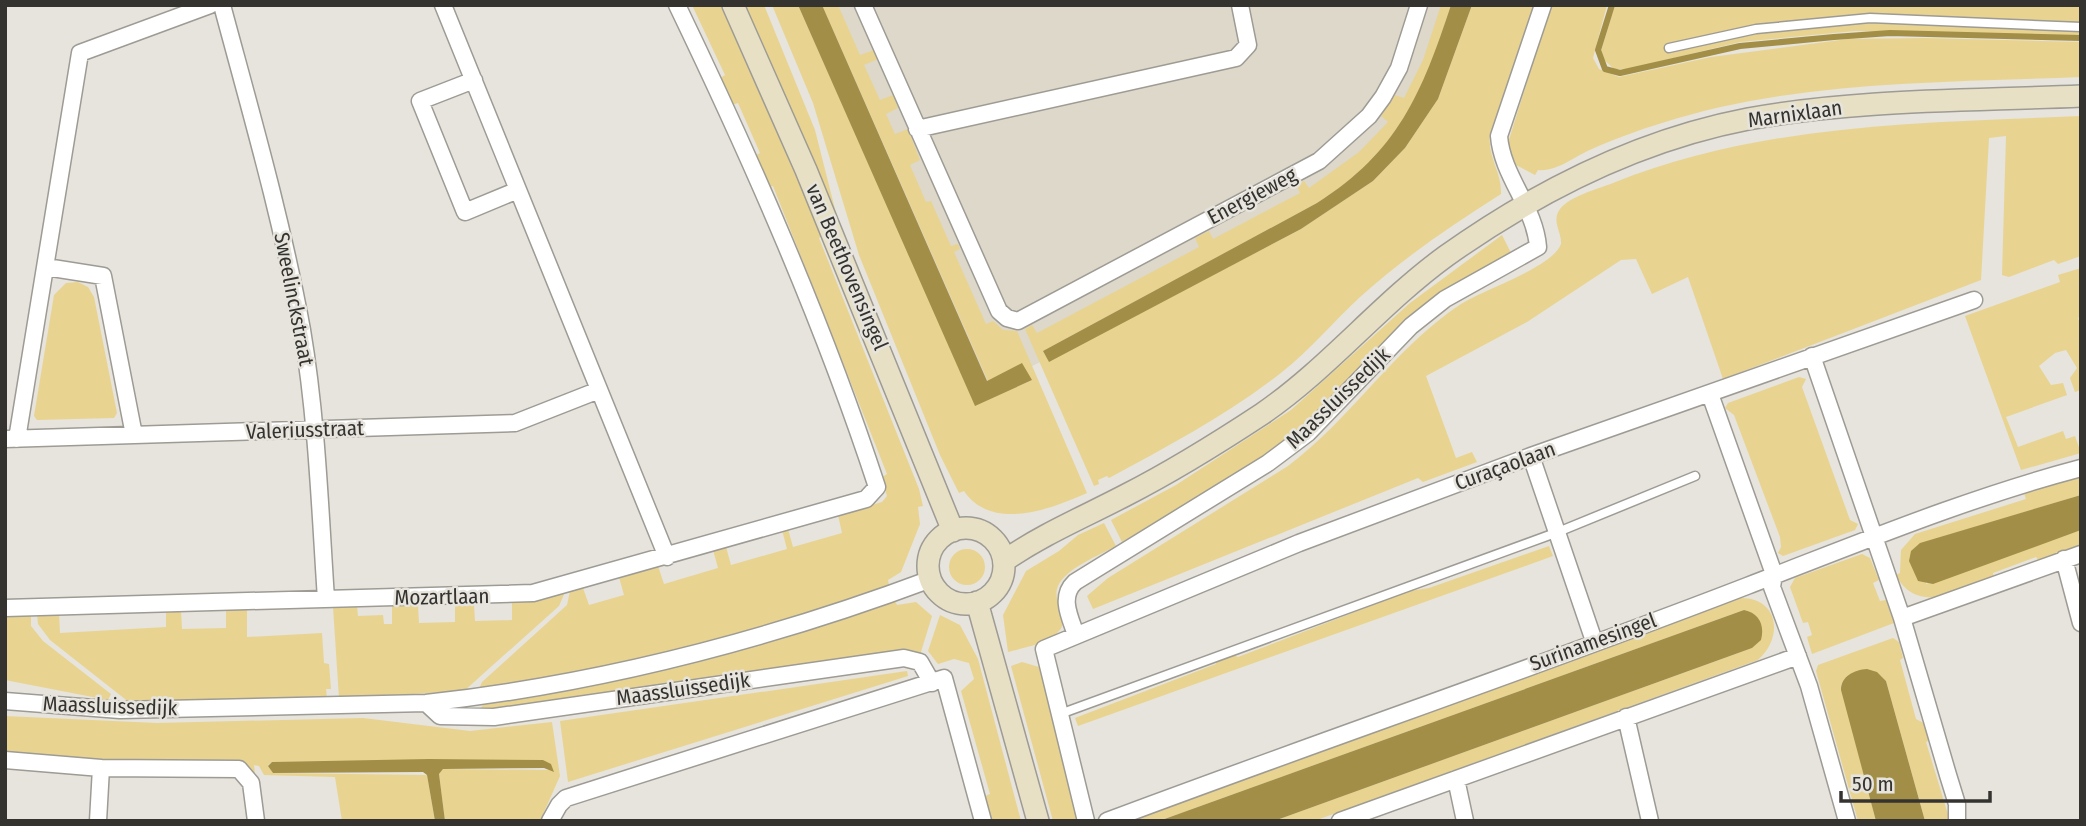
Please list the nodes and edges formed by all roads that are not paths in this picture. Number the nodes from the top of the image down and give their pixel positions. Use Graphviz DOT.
graph roads {
  1 [pos="211,5"];
  2 [pos="222,5"];
  3 [pos="443,5"];
  4 [pos="677,5"];
  5 [pos="733,5"];
  6 [pos="863,5"];
  7 [pos="1240,5"];
  8 [pos="1419,5"];
  9 [pos="1543,5"];
  10 [pos="2081,17"];
  11 [pos="2077,27"];
  12 [pos="1669,48"];
  13 [pos="474,80"];
  14 [pos="2081,96"];
  15 [pos="917,129"];
  16 [pos="518,190"];
  17 [pos="1525,205"];
  18 [pos="46,267"];
  19 [pos="1973,299"];
  20 [pos="1812,356"];
  21 [pos="599,390"];
  22 [pos="1710,394"];
  23 [pos="316,430"];
  24 [pos="134,435"];
  25 [pos="11,439"];
  26 [pos="1531,456"];
  27 [pos="2081,468"];
  28 [pos="1695,476"];
  29 [pos="953,531"];
  30 [pos="1558,532"];
  31 [pos="1872,537"];
  32 [pos="1000,552"];
  33 [pos="2081,554"];
  34 [pos="667,557"];
  35 [pos="2064,559"];
  36 [pos="1774,574"];
  37 [pos="931,579"];
  38 [pos="326,600"];
  39 [pos="977,602"];
  40 [pos="5,608"];
  41 [pos="1902,618"];
  42 [pos="2081,623"];
  43 [pos="1076,635"];
  44 [pos="1594,641"];
  45 [pos="1798,656"];
  46 [pos="938,681"];
  47 [pos="11,699"];
  48 [pos="426,703"];
  49 [pos="1060,714"];
  50 [pos="1626,717"];
  51 [pos="5,760"];
  52 [pos="101,768"];
  53 [pos="1456,779"];
  54 [pos="98,821"];
  55 [pos="256,821"];
  56 [pos="550,821"];
  57 [pos="983,821"];
  58 [pos="1038,821"];
  59 [pos="1086,821"];
  60 [pos="1107,821"];
  61 [pos="1340,821"];
  62 [pos="1465,821"];
  63 [pos="1650,821"];
  64 [pos="1847,821"];
  65 [pos="1957,821"];
  1 -- 18 [label="street"];
  2 -- 23 [label="street, Sweelinckstraat"];
  3 -- 13 [label="street"];
  4 -- 34 [label="street, Mozartlaan"];
  5 -- 29 [label="street, van Beethovensingel"];
  6 -- 15 [label="street"];
  7 -- 15 [label="street"];
  8 -- 15 [label="street, Energieweg"];
  9 -- 17 [label="street, Maassluissedijk"];
  10 -- 11 [label="lane"];
  11 -- 12 [label="lane"];
  13 -- 16 [label="street"];
  13 -- 16 [label="street"];
  14 -- 17 [label="street, Marnixlaan"];
  16 -- 21 [label="street"];
  17 -- 32 [label="street, Maassluissedijk"];
  17 -- 43 [label="street, Maassluissedijk"];
  18 -- 24 [label="street"];
  18 -- 25 [label="street"];
  19 -- 20 [label="street, Curaçaolaan"];
  20 -- 22 [label="street, Curaçaolaan"];
  20 -- 31 [label="street"];
  21 -- 23 [label="street, Valeriusstraat"];
  21 -- 34 [label="street"];
  22 -- 26 [label="street, Curaçaolaan"];
  22 -- 36 [label="street"];
  23 -- 24 [label="street, Valeriusstraat"];
  23 -- 38 [label="street, Sweelinckstraat"];
  24 -- 25 [label="street, Valeriusstraat"];
  26 -- 30 [label="street"];
  26 -- 43 [label="street, Curaçaolaan"];
  27 -- 31 [label="street, Surinamesingel"];
  28 -- 30 [label="lane"];
  29 -- 32 [label="street"];
  29 -- 37 [label="street"];
  30 -- 44 [label="street"];
  30 -- 49 [label="lane"];
  31 -- 36 [label="street, Surinamesingel"];
  31 -- 41 [label="street"];
  32 -- 39 [label="street"];
  33 -- 35 [label="street"];
  34 -- 38 [label="street, Mozartlaan"];
  35 -- 41 [label="street"];
  35 -- 42 [label="street"];
  36 -- 44 [label="street, Surinamesingel"];
  36 -- 45 [label="street"];
  37 -- 39 [label="street"];
  37 -- 48 [label="street, Maassluissedijk"];
  38 -- 40 [label="street, Mozartlaan"];
  39 -- 58 [label="street"];
  41 -- 65 [label="street"];
  43 -- 49 [label="street, Curaçaolaan"];
  44 -- 60 [label="street, Surinamesingel"];
  45 -- 50 [label="street"];
  45 -- 64 [label="street"];
  46 -- 48 [label="street, Maassluissedijk"];
  46 -- 56 [label="street"];
  46 -- 57 [label="street"];
  47 -- 48 [label="street, Maassluissedijk"];
  49 -- 59 [label="street"];
  50 -- 53 [label="street"];
  50 -- 63 [label="street"];
  51 -- 52 [label="street"];
  52 -- 54 [label="street"];
  52 -- 55 [label="street"];
  53 -- 61 [label="street"];
  53 -- 62 [label="street"];
}
